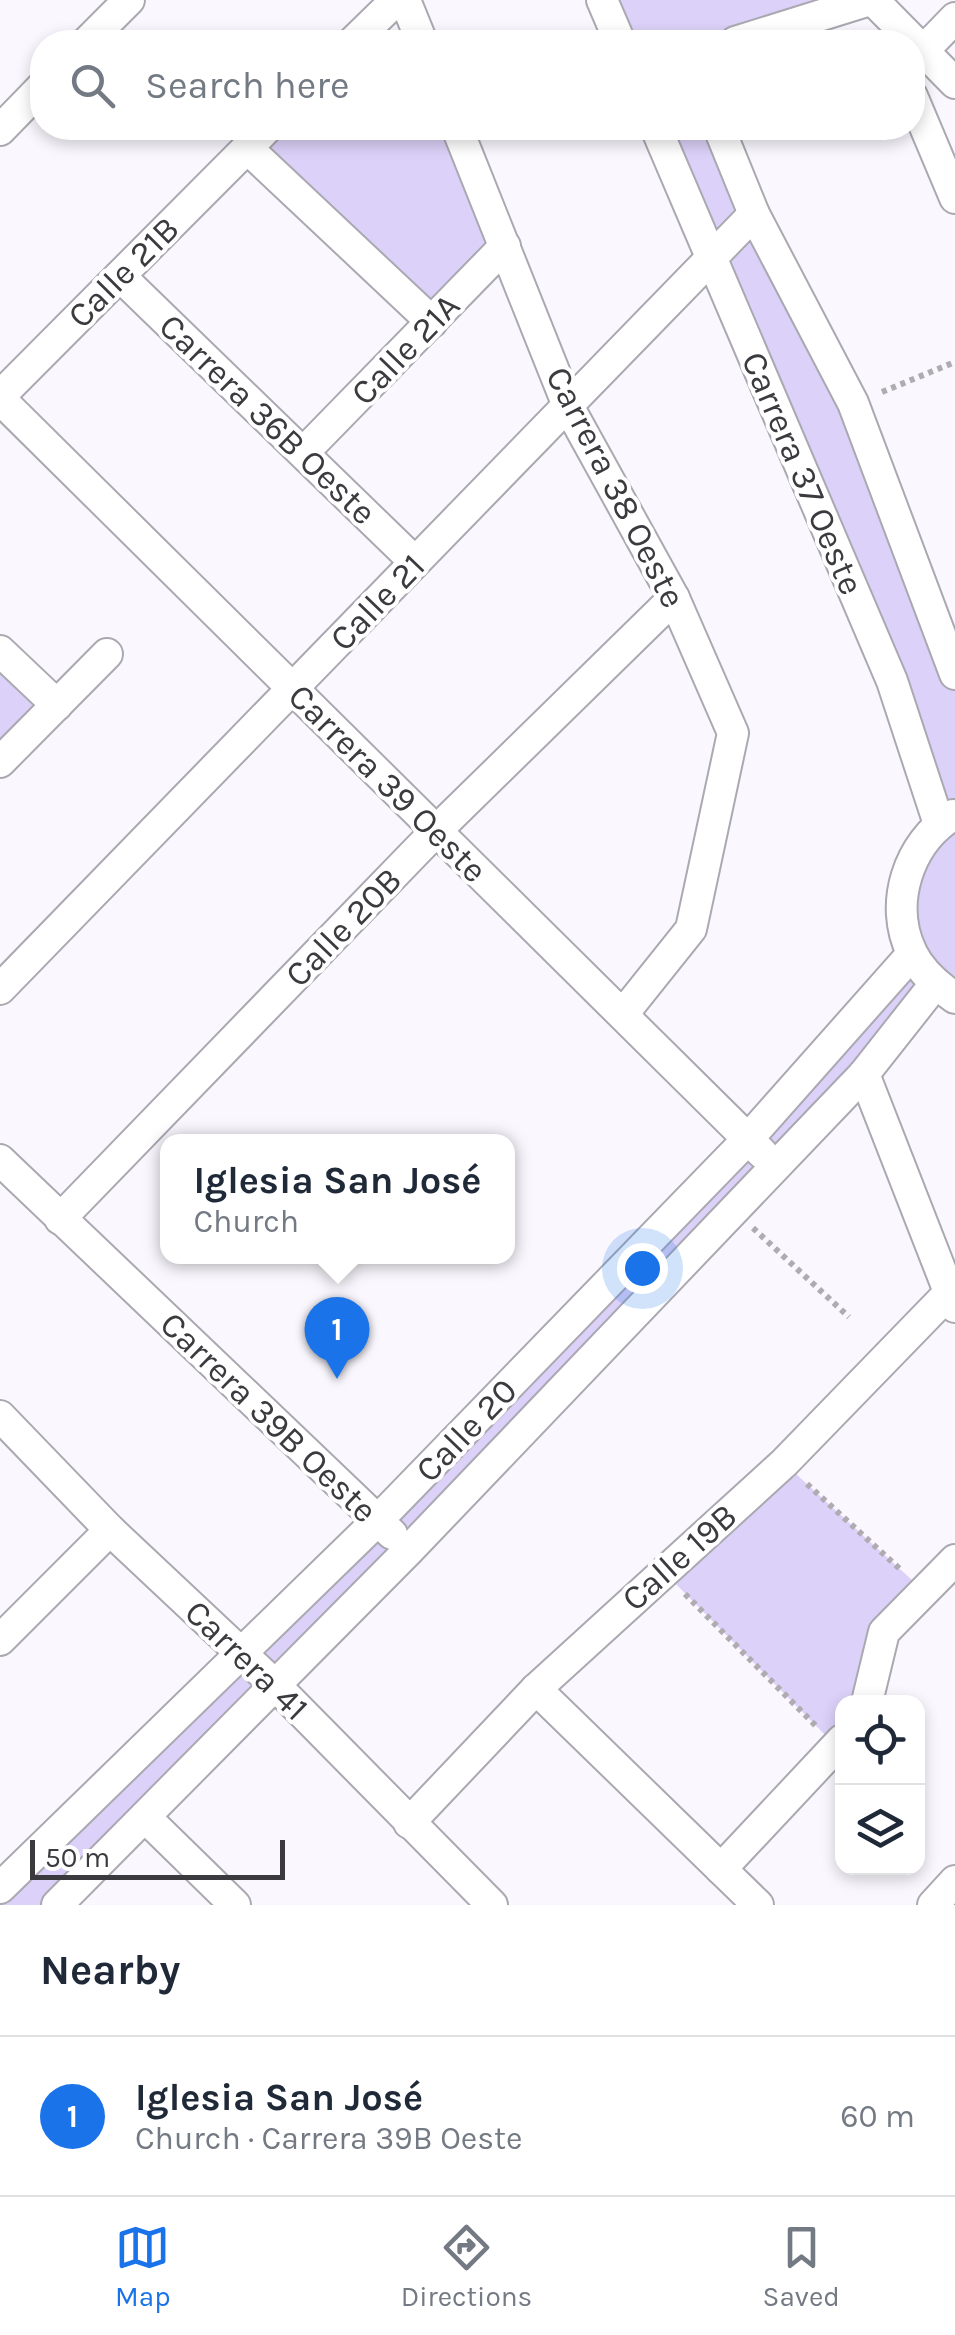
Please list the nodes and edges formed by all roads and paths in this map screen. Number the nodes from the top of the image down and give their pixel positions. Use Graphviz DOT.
graph roads {
  1 [pos="396,0"];
  2 [pos="405,0"];
  3 [pos="602,0"];
  4 [pos="872,0"];
  5 [pos="116,4"];
  6 [pos="955,18"];
  7 [pos="96,30"];
  8 [pos="365,30"];
  9 [pos="417,30"];
  10 [pos="615,30"];
  11 [pos="774,30"];
  12 [pos="885,30"];
  13 [pos="901,30"];
  14 [pos="925,48"];
  15 [pos="925,54"];
  16 [pos="955,83"];
  17 [pos="30,99"];
  18 [pos="925,127"];
  19 [pos="0,130"];
  20 [pos="255,140"];
  21 [pos="259,140"];
  22 [pos="462,140"];
  23 [pos="661,140"];
  24 [pos="725,140"];
  25 [pos="955,198"];
  26 [pos="754,214"];
  27 [pos="505,246"];
  28 [pos="711,258"];
  29 [pos="120,276"];
  30 [pos="432,322"];
  31 [pos="955,362"];
  32 [pos="0,398"];
  33 [pos="853,404"];
  34 [pos="568,406"];
  35 [pos="304,452"];
  36 [pos="415,562"];
  37 [pos="674,598"];
  38 [pos="0,651"];
  39 [pos="107,654"];
  40 [pos="955,674"];
  41 [pos="292,689"];
  42 [pos="57,704"];
  43 [pos="0,762"];
  44 [pos="947,818"];
  45 [pos="435,832"];
  46 [pos="912,954"];
  47 [pos="0,989"];
  48 [pos="945,991"];
  49 [pos="624,1014"];
  50 [pos="864,1074"];
  51 [pos="748,1140"];
  52 [pos="0,1160"];
  53 [pos="776,1166"];
  54 [pos="734,1210"];
  55 [pos="60,1219"];
  56 [pos="952,1299"];
  57 [pos="849,1317"];
  58 [pos="0,1416"];
  59 [pos="784,1464"];
  60 [pos="377,1521"];
  61 [pos="110,1530"];
  62 [pos="408,1550"];
  63 [pos="955,1560"];
  64 [pos="662,1571"];
  65 [pos="924,1591"];
  66 [pos="0,1640"];
  67 [pos="242,1653"];
  68 [pos="275,1684"];
  69 [pos="536,1689"];
  70 [pos="869,1695"];
  71 [pos="835,1739"];
  72 [pos="835,1747"];
  73 [pos="145,1817"];
  74 [pos="410,1823"];
  75 [pos="720,1869"];
  76 [pos="955,1882"];
  77 [pos="0,1888"];
  78 [pos="57,1905"];
  79 [pos="235,1905"];
  80 [pos="492,1905"];
  81 [pos="758,1905"];
  82 [pos="933,1905"];
  1 -- 8 [label="street"];
  2 -- 9 [label="street"];
  3 -- 10 [label="street"];
  4 -- 11 [label="street"];
  4 -- 12 [label="street"];
  4 -- 13 [label="street"];
  5 -- 7 [label="street"];
  6 -- 14 [label="street"];
  15 -- 16 [label="street"];
  17 -- 19 [label="street"];
  18 -- 25 [label="street"];
  20 -- 29 [label="street, Calle 21B"];
  21 -- 30 [label="street"];
  22 -- 27 [label="street, Carrera 38 Oeste"];
  23 -- 28 [label="street, Carrera 37 Oeste"];
  24 -- 26 [label="street, Carrera 37 Oeste"];
  26 -- 28 [label="street, Calle 21"];
  26 -- 33 [label="street, Carrera 37 Oeste"];
  27 -- 30 [label="street, Calle 21A"];
  27 -- 34 [label="street, Carrera 38 Oeste"];
  28 -- 34 [label="street, Calle 21"];
  28 -- 44 [label="street, Carrera 37 Oeste"];
  29 -- 32 [label="street, Calle 21B"];
  29 -- 35 [label="street, Carrera 36B Oeste"];
  30 -- 35 [label="street, Calle 21A"];
  31 -- 33 [label="path"];
  32 -- 41 [label="street, Carrera 39 Oeste"];
  33 -- 40 [label="street, Carrera 37 Oeste"];
  34 -- 36 [label="street, Calle 21"];
  34 -- 37 [label="street, Carrera 38 Oeste"];
  35 -- 36 [label="street, Carrera 36B Oeste"];
  36 -- 41 [label="street, Calle 21"];
  37 -- 45 [label="street, Calle 20B"];
  37 -- 49 [label="street, Carrera 38 Oeste"];
  38 -- 42 [label="street"];
  39 -- 42 [label="street"];
  41 -- 45 [label="street, Carrera 39 Oeste"];
  41 -- 47 [label="street, Calle 21"];
  42 -- 43 [label="street"];
  44 -- 46 [label="street"];
  45 -- 49 [label="street, Carrera 39 Oeste"];
  45 -- 55 [label="street, Calle 20B"];
  46 -- 48 [label="street"];
  46 -- 51 [label="street, Calle 20"];
  48 -- 50 [label="street, Calle 20"];
  49 -- 51 [label="street, Carrera 39 Oeste"];
  50 -- 53 [label="street, Calle 20"];
  50 -- 56 [label="street"];
  51 -- 53 [label="street, Carrera 39 Oeste"];
  51 -- 60 [label="street, Calle 20"];
  52 -- 55 [label="street, Carrera 39B Oeste"];
  53 -- 54 [label="street, Calle 20"];
  54 -- 57 [label="path"];
  54 -- 62 [label="street, Calle 20"];
  55 -- 60 [label="street, Carrera 39B Oeste"];
  56 -- 59 [label="street, Calle 19B"];
  58 -- 61 [label="street, Carrera 41"];
  59 -- 64 [label="street, Calle 19B"];
  59 -- 65 [label="path"];
  60 -- 62 [label="street, Carrera 39B Oeste"];
  60 -- 67 [label="street, Calle 20"];
  61 -- 66 [label="street"];
  61 -- 67 [label="street, Carrera 41"];
  62 -- 68 [label="street, Calle 20"];
  63 -- 65 [label="street"];
  64 -- 69 [label="street, Calle 19B"];
  64 -- 71 [label="path"];
  65 -- 70 [label="street"];
  67 -- 68 [label="street, Carrera 41"];
  67 -- 77 [label="street, Calle 20"];
  68 -- 73 [label="street, Calle 20"];
  68 -- 74 [label="street, Carrera 41"];
  69 -- 74 [label="street, Calle 19B"];
  69 -- 75 [label="street"];
  72 -- 75 [label="street"];
  73 -- 78 [label="street, Calle 20"];
  73 -- 79 [label="street"];
  74 -- 80 [label="street, Carrera 41"];
  75 -- 81 [label="street"];
  76 -- 82 [label="street"];
}
